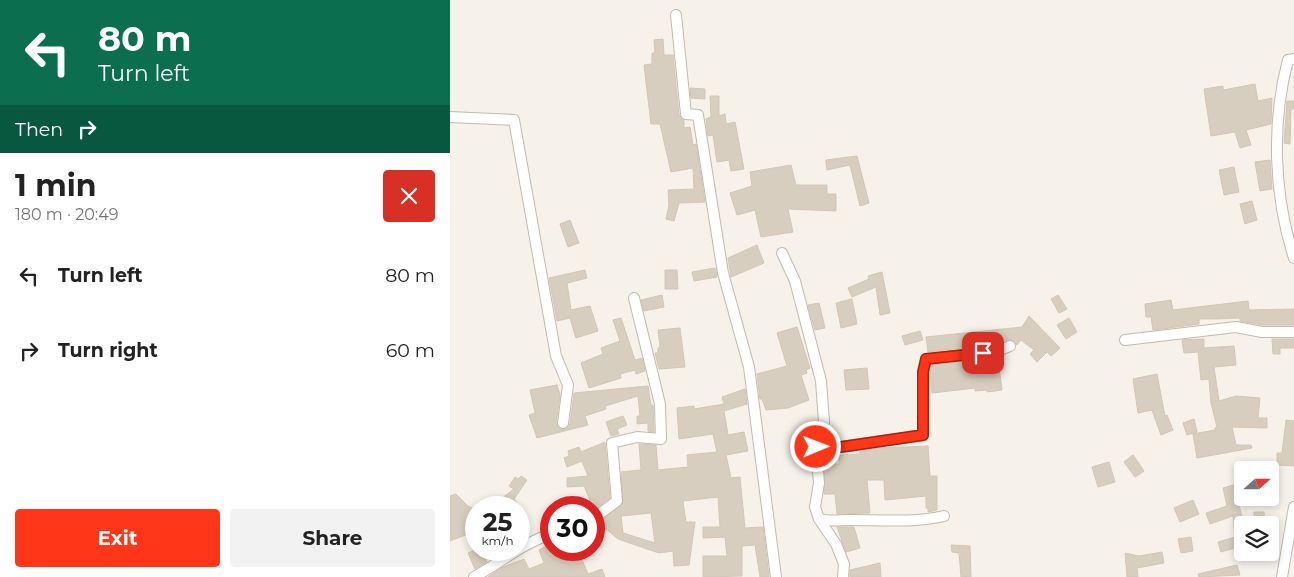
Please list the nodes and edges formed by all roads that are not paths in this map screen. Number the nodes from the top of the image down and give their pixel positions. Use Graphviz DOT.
graph roads {
  1 [pos="676,15"];
  2 [pos="1294,59"];
  3 [pos="450,117"];
  4 [pos="782,253"];
  5 [pos="1294,258"];
  6 [pos="634,298"];
  7 [pos="1294,332"];
  8 [pos="1124,340"];
  9 [pos="1010,346"];
  10 [pos="562,423"];
  11 [pos="816,447"];
  12 [pos="1294,507"];
  13 [pos="605,510"];
  14 [pos="944,516"];
  15 [pos="820,519"];
  16 [pos="1292,527"];
  17 [pos="540,538"];
  18 [pos="474,577"];
  19 [pos="776,577"];
  20 [pos="843,577"];
  21 [pos="1282,577"];
  1 -- 19 [label="street"];
  2 -- 5 [label="street"];
  3 -- 10 [label="street"];
  4 -- 11 [label="street"];
  6 -- 13 [label="street"];
  7 -- 8 [label="street"];
  9 -- 11 [label="street"];
  11 -- 15 [label="street"];
  12 -- 16 [label="street"];
  14 -- 15 [label="street"];
  15 -- 20 [label="street"];
  16 -- 21 [label="street"];
  17 -- 18 [label="street"];
}
